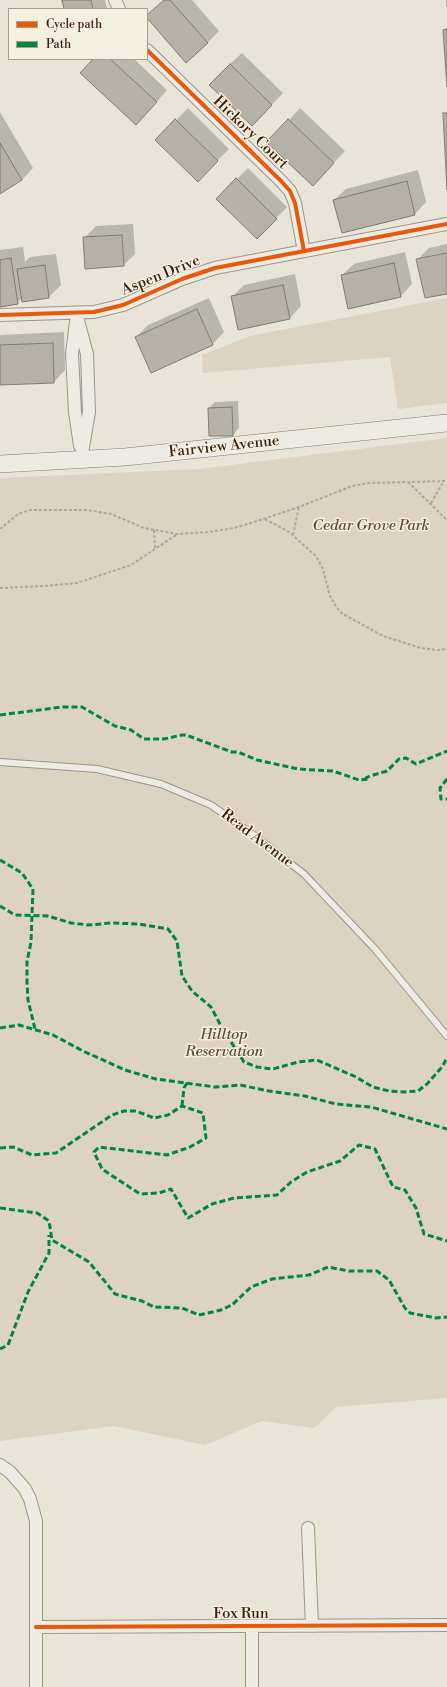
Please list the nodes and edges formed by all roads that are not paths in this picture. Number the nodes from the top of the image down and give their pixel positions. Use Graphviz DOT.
graph roads {
  1 [pos="148,51"];
  2 [pos="447,224"];
  3 [pos="304,251"];
  4 [pos="76,313"];
  5 [pos="0,315"];
  6 [pos="447,423"];
  7 [pos="81,459"];
  8 [pos="0,464"];
  9 [pos="0,762"];
  10 [pos="447,1036"];
  11 [pos="0,1465"];
  12 [pos="308,1528"];
  13 [pos="447,1625"];
  14 [pos="252,1626"];
  15 [pos="312,1626"];
  16 [pos="36,1627"];
  17 [pos="36,1687"];
  18 [pos="252,1687"];
  1 -- 3 [label="street, Hickory Court"];
  2 -- 3 [label="street, Aspen Drive"];
  3 -- 4 [label="street, Aspen Drive"];
  4 -- 5 [label="street, Aspen Drive"];
  4 -- 7 [label="street"];
  6 -- 7 [label="main road, Fairview Avenue"];
  7 -- 8 [label="main road, Fairview Avenue"];
  9 -- 10 [label="lane, Read Avenue"];
  11 -- 16 [label="street"];
  12 -- 15 [label="street"];
  13 -- 15 [label="street, Fox Run"];
  14 -- 15 [label="street, Fox Run"];
  14 -- 16 [label="street, Fox Run"];
  14 -- 18 [label="street"];
  16 -- 17 [label="street"];
}
